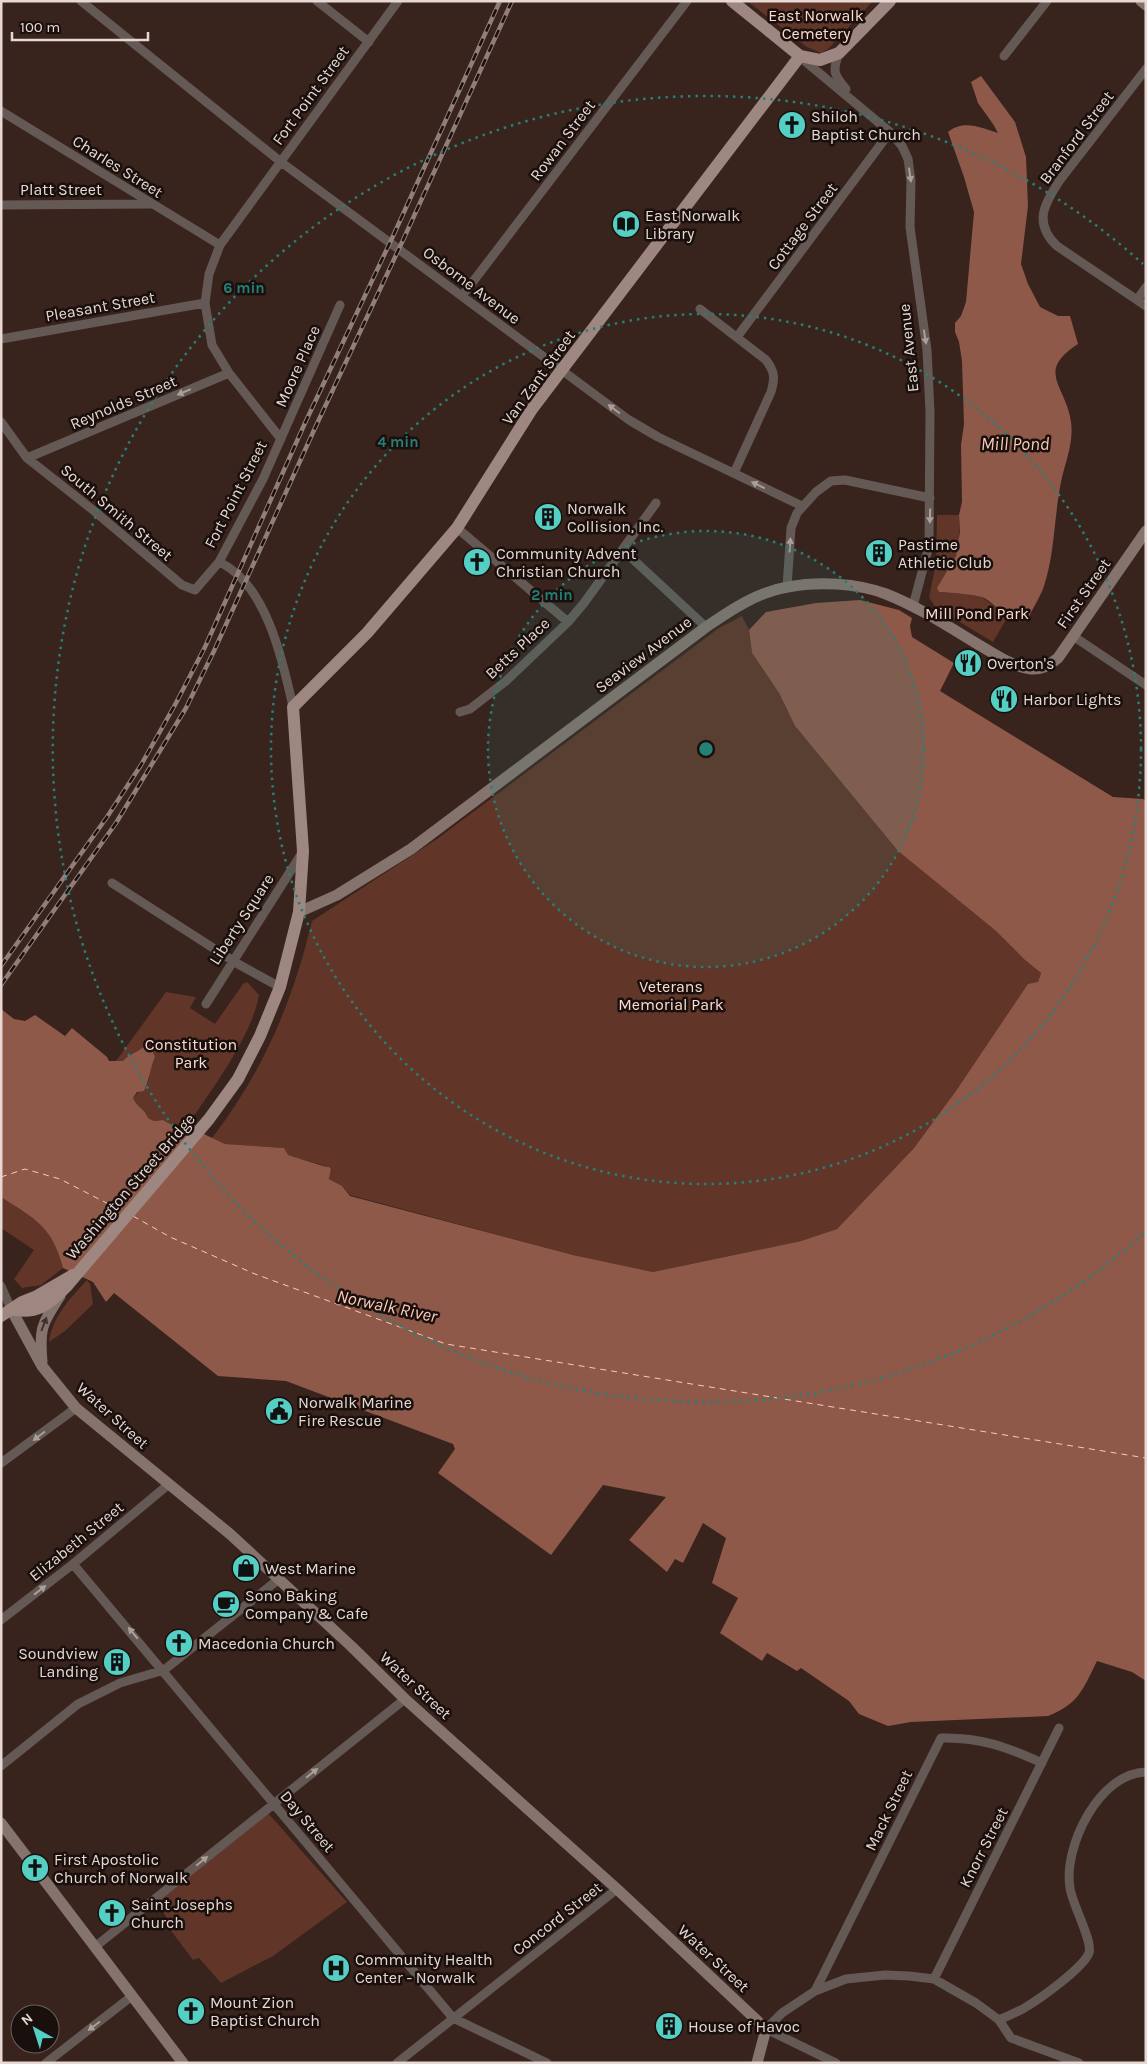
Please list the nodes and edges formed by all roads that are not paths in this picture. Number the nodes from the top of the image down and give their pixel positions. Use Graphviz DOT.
graph roads {
  1 [pos="81,1"];
  2 [pos="317,1"];
  3 [pos="398,1"];
  4 [pos="687,1"];
  5 [pos="732,1"];
  6 [pos="890,1"];
  7 [pos="1047,1"];
  8 [pos="1141,1"];
  9 [pos="1146,5"];
  10 [pos="369,42"];
  11 [pos="839,53"];
  12 [pos="800,56"];
  13 [pos="1004,56"];
  14 [pos="1146,69"];
  15 [pos="859,105"];
  16 [pos="1,110"];
  17 [pos="890,132"];
  18 [pos="282,162"];
  19 [pos="150,204"];
  20 [pos="1,205"];
  21 [pos="220,245"];
  22 [pos="1146,287"];
  23 [pos="462,296"];
  24 [pos="1137,300"];
  25 [pos="205,304"];
  26 [pos="340,305"];
  27 [pos="1146,306"];
  28 [pos="700,309"];
  29 [pos="737,337"];
  30 [pos="1,339"];
  31 [pos="561,370"];
  32 [pos="229,373"];
  33 [pos="1,422"];
  34 [pos="282,439"];
  35 [pos="28,458"];
  36 [pos="734,473"];
  37 [pos="930,498"];
  38 [pos="656,503"];
  39 [pos="802,506"];
  40 [pos="456,528"];
  41 [pos="1145,534"];
  42 [pos="623,550"];
  43 [pos="219,562"];
  44 [pos="787,587"];
  45 [pos="913,606"];
  46 [pos="568,622"];
  47 [pos="706,627"];
  48 [pos="1073,636"];
  49 [pos="1041,669"];
  50 [pos="1146,685"];
  51 [pos="293,707"];
  52 [pos="460,712"];
  53 [pos="303,851"];
  54 [pos="112,883"];
  55 [pos="299,912"];
  56 [pos="233,961"];
  57 [pos="280,987"];
  58 [pos="206,1004"];
  59 [pos="75,1274"];
  60 [pos="1,1286"];
  61 [pos="66,1287"];
  62 [pos="6,1312"];
  63 [pos="42,1366"];
  64 [pos="76,1408"];
  65 [pos="1,1464"];
  66 [pos="169,1484"];
  67 [pos="74,1564"];
  68 [pos="279,1579"];
  69 [pos="1,1620"];
  70 [pos="164,1670"];
  71 [pos="405,1699"];
  72 [pos="1059,1728"];
  73 [pos="1042,1763"];
  74 [pos="1,1766"];
  75 [pos="1146,1772"];
  76 [pos="274,1803"];
  77 [pos="1,1823"];
  78 [pos="617,1889"];
  79 [pos="96,1946"];
  80 [pos="934,1979"];
  81 [pos="815,1991"];
  82 [pos="132,1996"];
  83 [pos="453,2018"];
  84 [pos="998,2020"];
  85 [pos="766,2029"];
  86 [pos="46,2063"];
  87 [pos="183,2063"];
  88 [pos="397,2063"];
  89 [pos="547,2063"];
  90 [pos="757,2063"];
  91 [pos="836,2063"];
  92 [pos="1079,2063"];
  1 -- 18 [label="street, Osborne Avenue"];
  2 -- 10 [label="street"];
  3 -- 10 [label="street, Fort Point Street"];
  4 -- 23 [label="street, Rowan Street"];
  5 -- 12 [label="main road, East Avenue"];
  6 -- 11 [label="main road"];
  7 -- 13 [label="street"];
  8 -- 9 [label="main road"];
  10 -- 18 [label="street, Fort Point Street"];
  11 -- 12 [label="main road"];
  11 -- 15 [label="street, East Avenue"];
  12 -- 15 [label="street, East Avenue"];
  12 -- 31 [label="main road, Van Zant Street"];
  14 -- 24 [label="street, Branford Street"];
  15 -- 17 [label="street, East Avenue"];
  16 -- 19 [label="street, Charles Street"];
  17 -- 29 [label="street, Cottage Street"];
  17 -- 37 [label="street, East Avenue, one-way"];
  18 -- 21 [label="street, Fort Point Street"];
  18 -- 23 [label="street, Osborne Avenue"];
  19 -- 20 [label="street, Platt Street"];
  19 -- 21 [label="street, Charles Street"];
  21 -- 25 [label="street, Fort Point Street"];
  22 -- 24 [label="street"];
  23 -- 31 [label="street, Osborne Avenue"];
  24 -- 27 [label="street"];
  25 -- 30 [label="street, Pleasant Street"];
  25 -- 32 [label="street, Fort Point Street"];
  26 -- 34 [label="street, Moore Place"];
  28 -- 29 [label="street"];
  29 -- 36 [label="street"];
  36 -- 31 [label="street, Osborne Avenue, one-way"];
  31 -- 40 [label="main road, Van Zant Street"];
  32 -- 34 [label="street, Fort Point Street"];
  32 -- 35 [label="street, Reynolds Street, one-way"];
  33 -- 35 [label="street, South Smith Street"];
  34 -- 43 [label="street, Fort Point Street"];
  35 -- 43 [label="street, South Smith Street"];
  39 -- 36 [label="street, Osborne Avenue, one-way"];
  37 -- 39 [label="street"];
  37 -- 45 [label="street, East Avenue, one-way"];
  38 -- 42 [label="street, Betts Place"];
  44 -- 39 [label="street, one-way"];
  40 -- 46 [label="street"];
  40 -- 51 [label="main road, Van Zant Street"];
  41 -- 48 [label="main road, First Street"];
  42 -- 46 [label="street, Betts Place"];
  42 -- 47 [label="street"];
  43 -- 51 [label="street, Fort Point Street"];
  44 -- 45 [label="main road, Seaview Avenue"];
  44 -- 47 [label="main road, Seaview Avenue"];
  45 -- 49 [label="main road, Seaview Avenue"];
  46 -- 52 [label="street, Betts Place"];
  47 -- 55 [label="main road, Seaview Avenue"];
  48 -- 49 [label="main road, First Street"];
  48 -- 50 [label="street"];
  51 -- 53 [label="main road, Fort Point Street"];
  53 -- 55 [label="main road, Fort Point Street"];
  53 -- 56 [label="street, Liberty Square"];
  54 -- 56 [label="street"];
  55 -- 57 [label="main road"];
  56 -- 57 [label="street"];
  56 -- 58 [label="street, Liberty Square"];
  57 -- 59 [label="main road, Washington Street Bridge"];
  59 -- 61 [label="main road"];
  59 -- 62 [label="main road"];
  60 -- 62 [label="street"];
  61 -- 62 [label="main road"];
  63 -- 61 [label="main road, one-way"];
  62 -- 63 [label="main road, Water Street"];
  63 -- 64 [label="main road, Water Street"];
  64 -- 65 [label="street, one-way"];
  64 -- 66 [label="main road, Water Street"];
  66 -- 67 [label="street, Elizabeth Street"];
  66 -- 68 [label="main road, Water Street"];
  69 -- 67 [label="street, Elizabeth Street, one-way"];
  70 -- 67 [label="street, Day Street, one-way"];
  68 -- 70 [label="street"];
  68 -- 71 [label="main road, Water Street"];
  70 -- 74 [label="street"];
  70 -- 76 [label="street, Day Street"];
  76 -- 71 [label="street, one-way"];
  71 -- 78 [label="main road, Water Street"];
  72 -- 73 [label="street, Knorr Street"];
  73 -- 80 [label="street, Knorr Street"];
  73 -- 81 [label="street, Mack Street"];
  75 -- 84 [label="street"];
  79 -- 76 [label="street, one-way"];
  76 -- 83 [label="street, Day Street"];
  77 -- 79 [label="main road"];
  78 -- 83 [label="street, Concord Street"];
  78 -- 85 [label="main road, Water Street"];
  79 -- 82 [label="main road"];
  80 -- 81 [label="street"];
  80 -- 84 [label="street"];
  81 -- 85 [label="street"];
  82 -- 86 [label="street, one-way"];
  82 -- 87 [label="main road"];
  83 -- 88 [label="street, Concord Street"];
  83 -- 89 [label="street, Day Street"];
  84 -- 92 [label="street"];
  85 -- 90 [label="main road"];
  85 -- 91 [label="street"];
}
